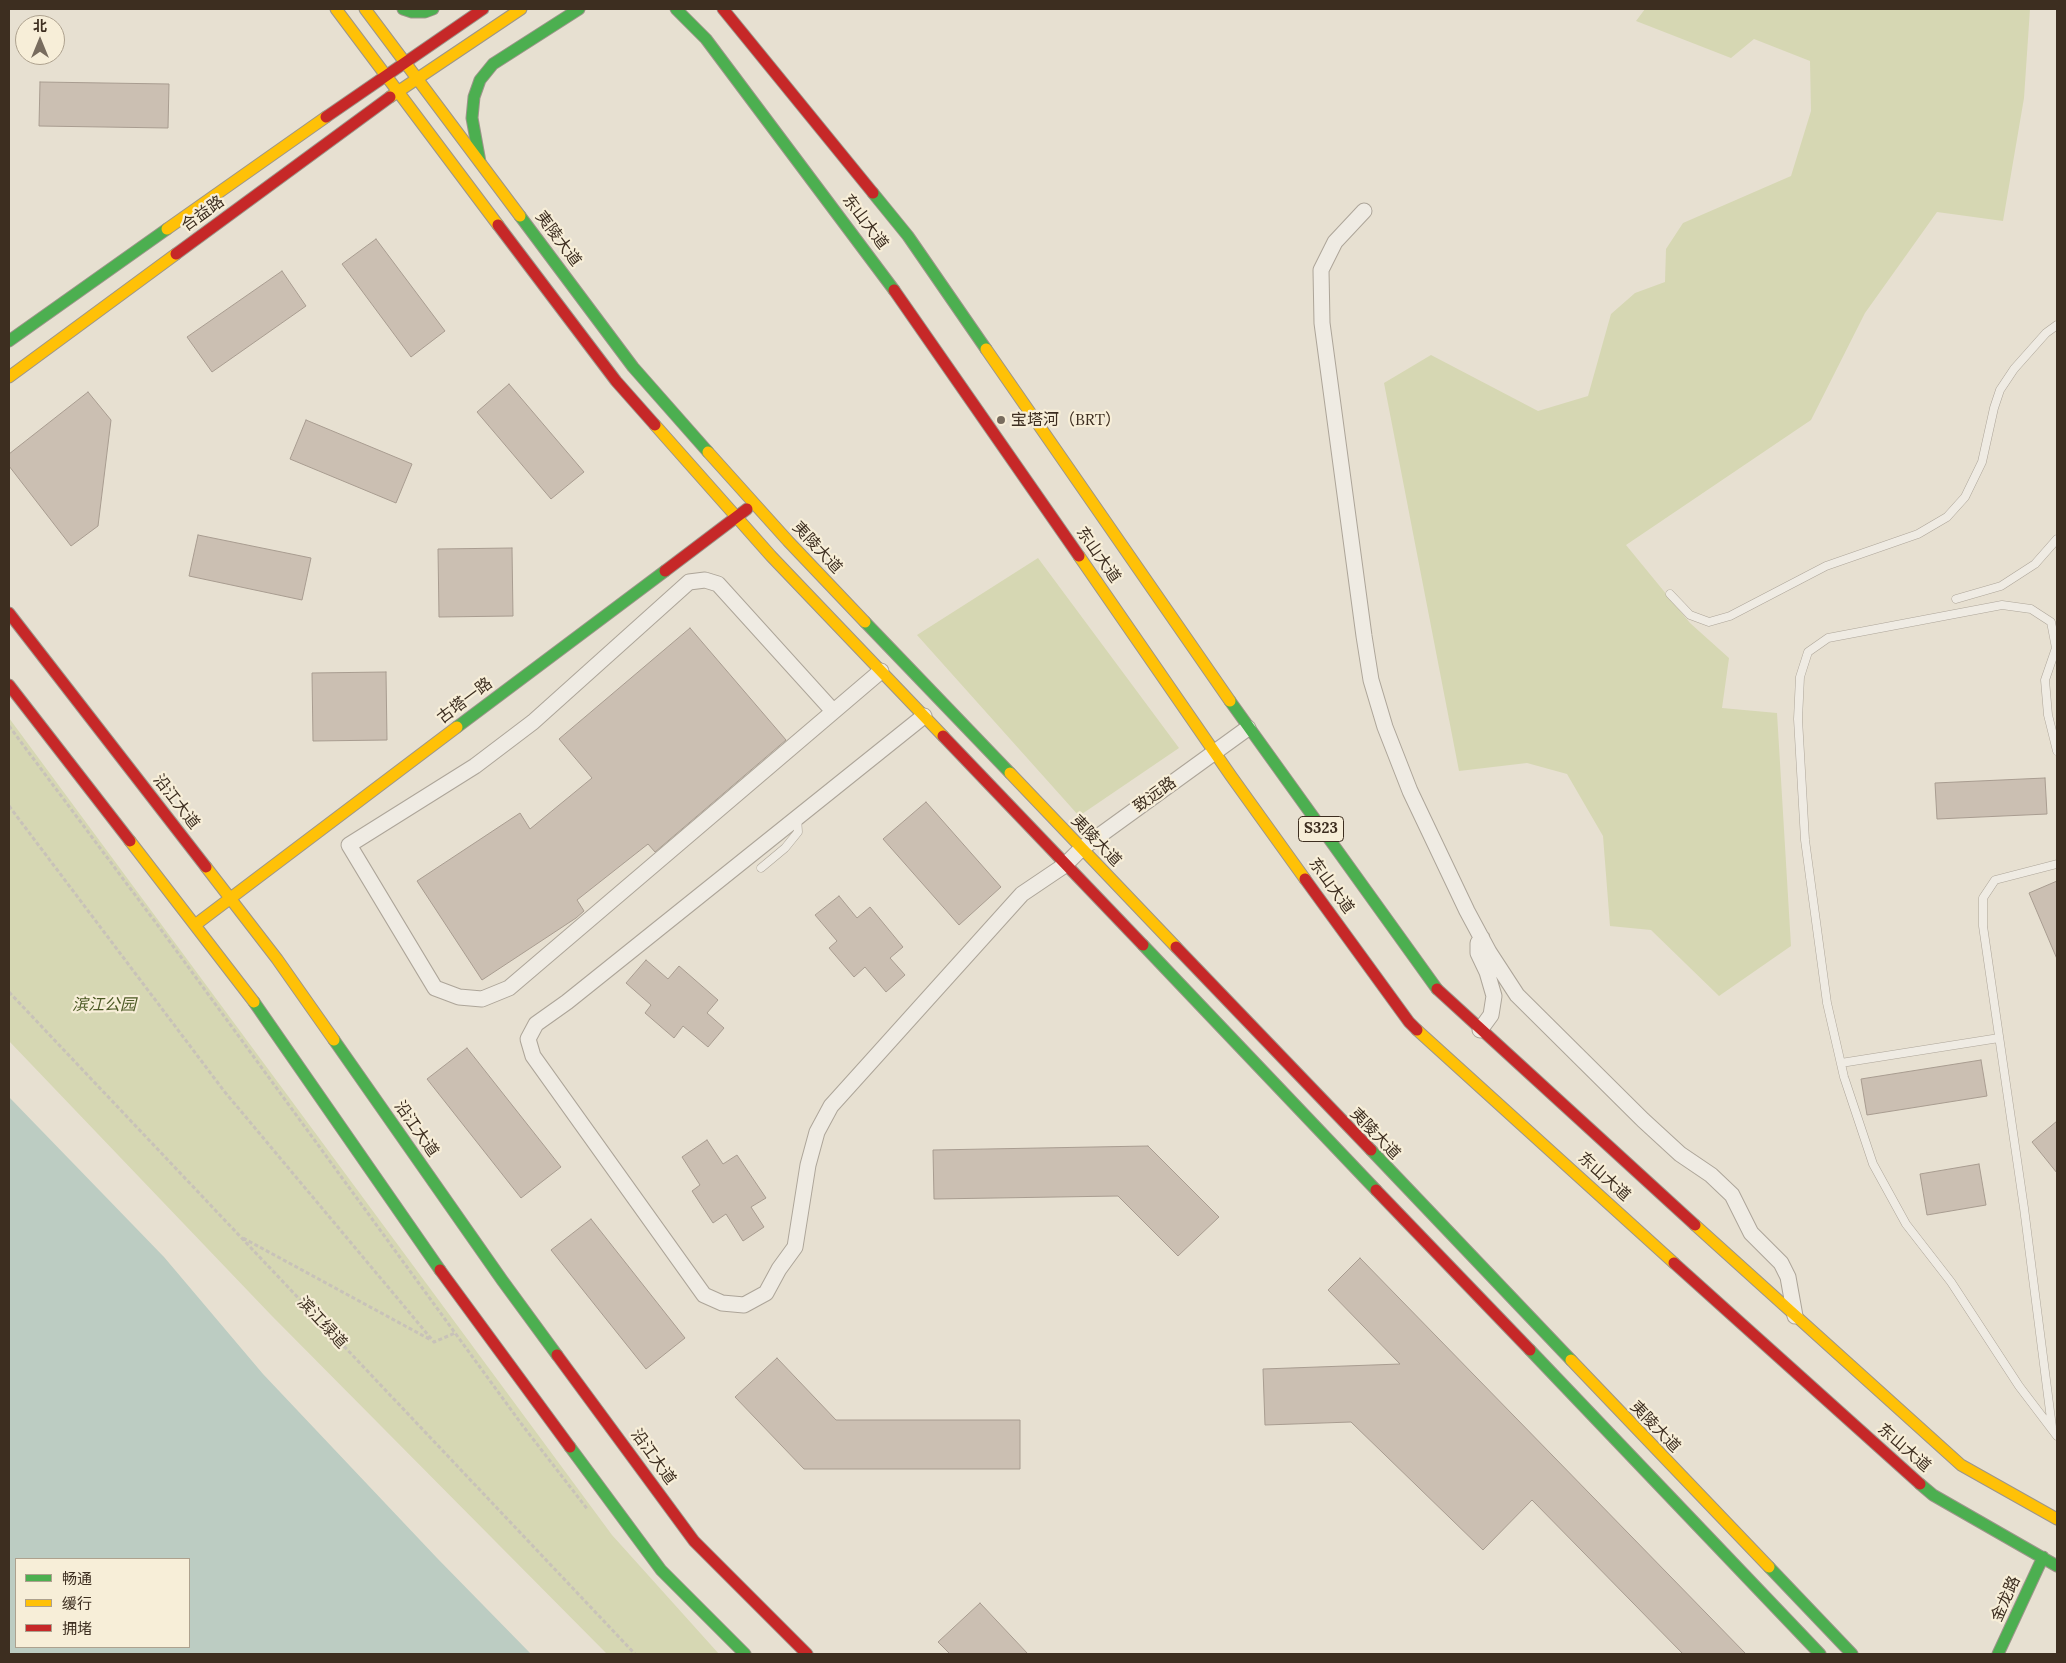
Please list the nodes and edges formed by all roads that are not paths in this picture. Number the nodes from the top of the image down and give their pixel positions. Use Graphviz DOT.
graph roads {
  1 [pos="336,9"];
  2 [pos="365,9"];
  3 [pos="403,9"];
  4 [pos="433,9"];
  5 [pos="483,9"];
  6 [pos="521,9"];
  7 [pos="579,9"];
  8 [pos="670,10"];
  9 [pos="727,11"];
  10 [pos="405,61"];
  11 [pos="386,75"];
  12 [pos="417,78"];
  13 [pos="398,92"];
  14 [pos="480,162"];
  15 [pos="1364,211"];
  16 [pos="2057,325"];
  17 [pos="9,341"];
  18 [pos="9,376"];
  19 [pos="754,504"];
  20 [pos="736,517"];
  21 [pos="2057,539"];
  22 [pos="1670,594"];
  23 [pos="1956,599"];
  24 [pos="9,612"];
  25 [pos="881,671"];
  26 [pos="9,685"];
  27 [pos="833,711"];
  28 [pos="924,716"];
  29 [pos="1248,728"];
  30 [pos="2057,751"];
  31 [pos="1214,752"];
  32 [pos="797,817"];
  33 [pos="1081,849"];
  34 [pos="2057,864"];
  35 [pos="1065,865"];
  36 [pos="761,868"];
  37 [pos="230,898"];
  38 [pos="195,925"];
  39 [pos="1482,938"];
  40 [pos="1480,1030"];
  41 [pos="1999,1038"];
  42 [pos="1841,1063"];
  43 [pos="1795,1316"];
  44 [pos="2052,1429"];
  45 [pos="2057,1436"];
  46 [pos="2057,1519"];
  47 [pos="2042,1557"];
  48 [pos="2057,1566"];
  49 [pos="745,1654"];
  50 [pos="808,1654"];
  51 [pos="1820,1654"];
  52 [pos="1852,1654"];
  53 [pos="1998,1654"];
  1 -- 11 [label="main road"];
  2 -- 10 [label="main road, 夷陵大道"];
  3 -- 4 [label="main road"];
  5 -- 10 [label="main road, 合益路"];
  6 -- 12 [label="main road, 合益路"];
  7 -- 14 [label="main road"];
  8 -- 31 [label="main road, 东山大道"];
  9 -- 29 [label="main road, 东山大道 / S323"];
  10 -- 11 [label="main road, 合益路"];
  10 -- 12 [label="main road, 夷陵大道"];
  11 -- 13 [label="main road"];
  11 -- 17 [label="main road, 合益路"];
  12 -- 13 [label="main road, 合益路"];
  12 -- 14 [label="main road, 夷陵大道"];
  13 -- 18 [label="main road, 合益路"];
  13 -- 20 [label="main road"];
  14 -- 19 [label="main road, 夷陵大道"];
  15 -- 39 [label="street"];
  16 -- 22 [label="lane"];
  19 -- 20 [label="main road, 古塔一路"];
  19 -- 33 [label="main road, 夷陵大道"];
  20 -- 25 [label="main road"];
  20 -- 37 [label="main road, 古塔一路"];
  21 -- 23 [label="lane"];
  24 -- 37 [label="main road, 沿江大道"];
  25 -- 27 [label="street"];
  25 -- 28 [label="main road"];
  26 -- 38 [label="main road"];
  27 -- 27 [label="street"];
  28 -- 32 [label="street, 致远路"];
  28 -- 35 [label="main road"];
  29 -- 31 [label="street, 致远路"];
  29 -- 40 [label="main road, 东山大道 / S323"];
  30 -- 42 [label="lane"];
  31 -- 33 [label="street, 致远路"];
  31 -- 47 [label="main road, 东山大道"];
  32 -- 35 [label="street, 致远路"];
  32 -- 36 [label="lane"];
  33 -- 35 [label="street, 致远路"];
  33 -- 52 [label="main road, 夷陵大道"];
  34 -- 41 [label="lane"];
  35 -- 51 [label="main road"];
  37 -- 38 [label="main road, 古塔一路"];
  37 -- 50 [label="main road, 沿江大道"];
  38 -- 49 [label="main road"];
  39 -- 40 [label="street"];
  39 -- 43 [label="street"];
  40 -- 43 [label="main road, 东山大道 / S323"];
  41 -- 42 [label="lane"];
  41 -- 44 [label="lane"];
  42 -- 44 [label="lane"];
  43 -- 46 [label="main road, 东山大道 / S323"];
  44 -- 45 [label="lane"];
  47 -- 48 [label="main road, 东山大道"];
  47 -- 53 [label="main road, 金龙路"];
}
